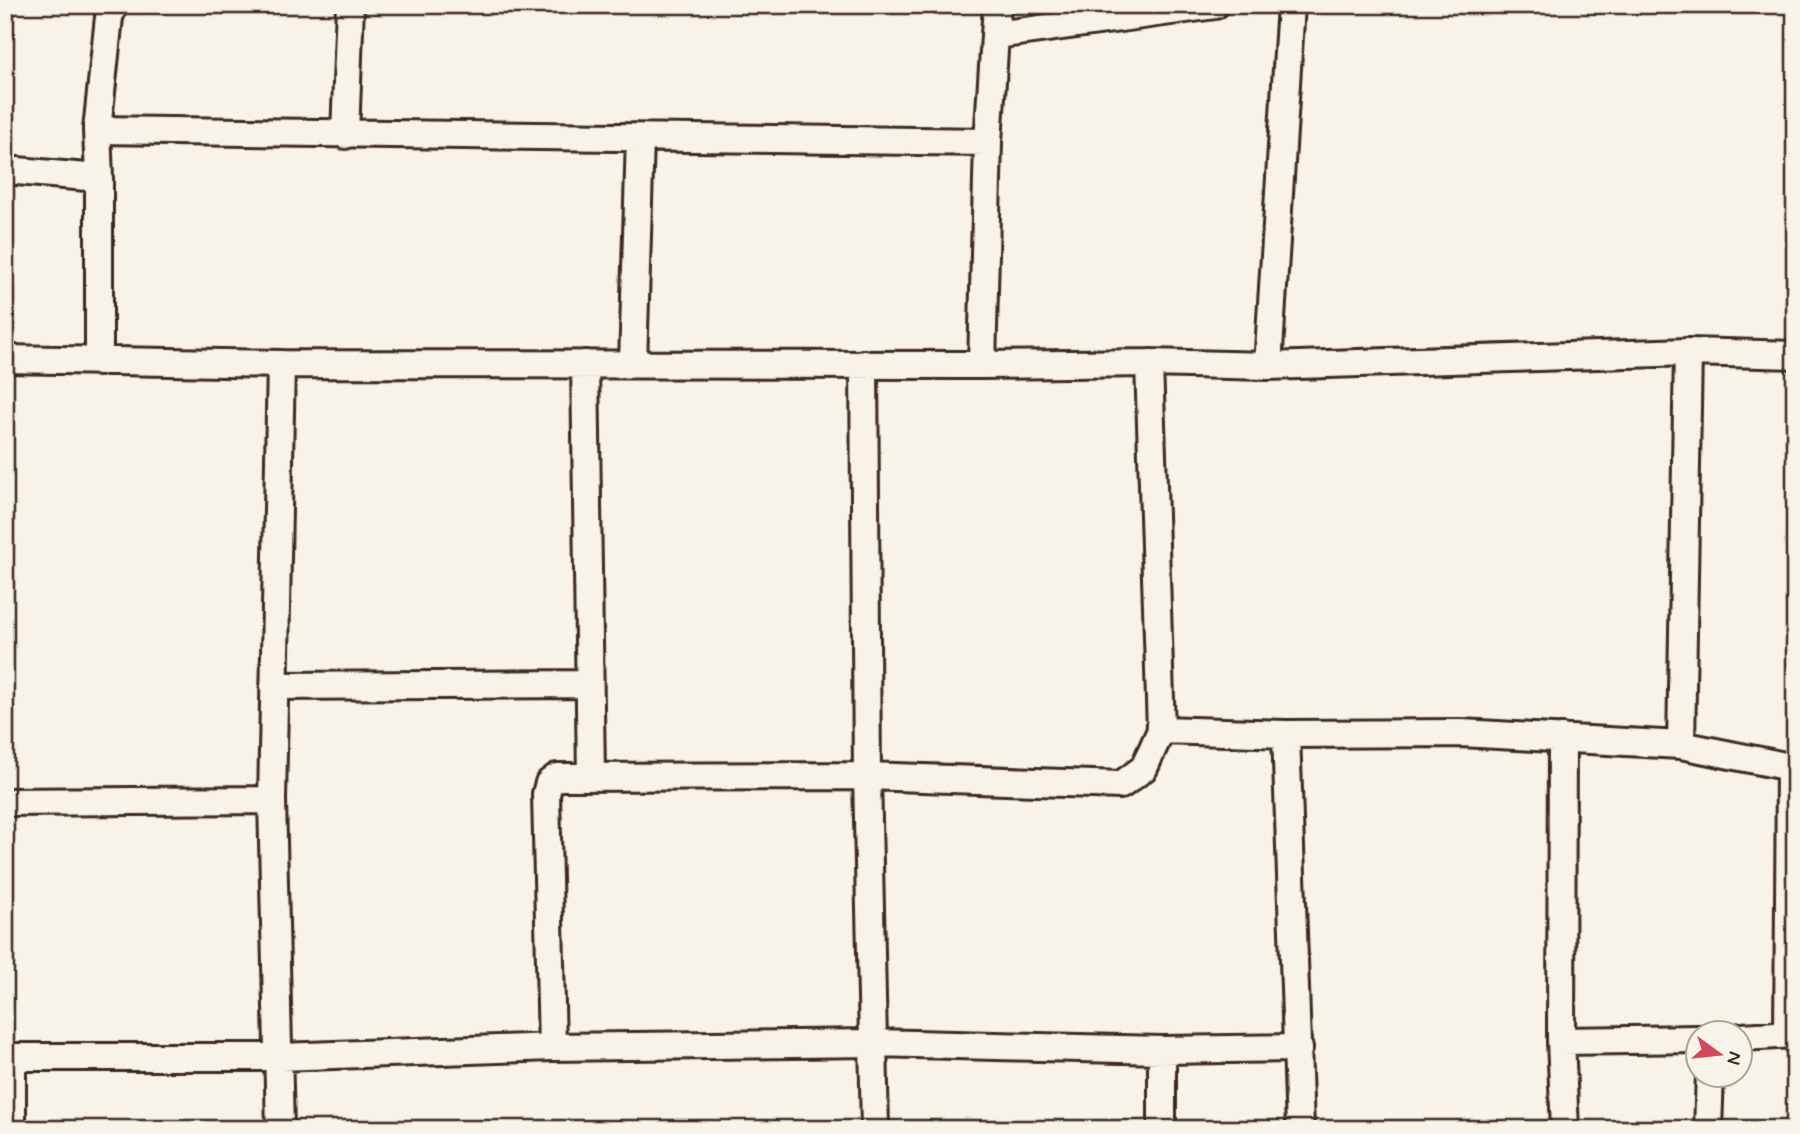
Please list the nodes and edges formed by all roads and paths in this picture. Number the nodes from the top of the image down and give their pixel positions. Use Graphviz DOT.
graph roads {
  1 [pos="114,5"];
  2 [pos="350,5"];
  3 [pos="997,5"];
  4 [pos="1215,5"];
  5 [pos="1291,5"];
  6 [pos="996,35"];
  7 [pos="97,130"];
  8 [pos="345,135"];
  9 [pos="640,138"];
  10 [pos="989,142"];
  11 [pos="5,170"];
  12 [pos="99,178"];
  13 [pos="1688,352"];
  14 [pos="1795,355"];
  15 [pos="5,359"];
  16 [pos="99,362"];
  17 [pos="1149,363"];
  18 [pos="281,364"];
  19 [pos="584,364"];
  20 [pos="633,364"];
  21 [pos="864,364"];
  22 [pos="982,365"];
  23 [pos="1268,366"];
  24 [pos="588,684"];
  25 [pos="274,686"];
  26 [pos="1161,730"];
  27 [pos="1286,734"];
  28 [pos="1562,738"];
  29 [pos="1681,745"];
  30 [pos="1792,768"];
  31 [pos="591,776"];
  32 [pos="867,776"];
  33 [pos="272,800"];
  34 [pos="5,802"];
  35 [pos="1792,1034"];
  36 [pos="1755,1036"];
  37 [pos="1685,1039"];
  38 [pos="1561,1041"];
  39 [pos="873,1043"];
  40 [pos="552,1047"];
  41 [pos="1298,1048"];
  42 [pos="1162,1050"];
  43 [pos="280,1056"];
  44 [pos="8,1057"];
  45 [pos="1709,1088"];
  46 [pos="12,1129"];
  47 [pos="280,1129"];
  48 [pos="874,1129"];
  49 [pos="1162,1129"];
  50 [pos="1300,1129"];
  51 [pos="1565,1129"];
  52 [pos="1708,1129"];
  1 -- 7 [label="street"];
  2 -- 8 [label="street"];
  3 -- 6 [label="street"];
  4 -- 6 [label="street"];
  5 -- 23 [label="street"];
  6 -- 10 [label="street"];
  7 -- 8 [label="street"];
  7 -- 12 [label="street"];
  8 -- 9 [label="street"];
  9 -- 10 [label="street"];
  9 -- 20 [label="street"];
  10 -- 22 [label="street"];
  11 -- 12 [label="street"];
  12 -- 16 [label="street"];
  13 -- 14 [label="street"];
  13 -- 23 [label="street"];
  13 -- 29 [label="street"];
  15 -- 16 [label="street"];
  16 -- 18 [label="street"];
  17 -- 22 [label="street"];
  17 -- 23 [label="street"];
  17 -- 26 [label="street"];
  18 -- 19 [label="street"];
  18 -- 25 [label="street"];
  19 -- 20 [label="street"];
  19 -- 24 [label="street"];
  20 -- 21 [label="street"];
  21 -- 22 [label="street"];
  21 -- 32 [label="street"];
  24 -- 25 [label="street"];
  24 -- 31 [label="street"];
  25 -- 33 [label="street"];
  26 -- 27 [label="street"];
  26 -- 32 [label="street"];
  27 -- 28 [label="street"];
  27 -- 41 [label="street"];
  28 -- 29 [label="street"];
  28 -- 38 [label="street"];
  29 -- 30 [label="street"];
  30 -- 35 [label="street"];
  31 -- 32 [label="street"];
  31 -- 40 [label="street"];
  32 -- 39 [label="street"];
  33 -- 34 [label="street"];
  33 -- 43 [label="street"];
  35 -- 36 [label="street"];
  37 -- 38 [label="street"];
  38 -- 51 [label="street"];
  39 -- 40 [label="street"];
  39 -- 42 [label="street"];
  39 -- 48 [label="street"];
  40 -- 43 [label="street"];
  41 -- 42 [label="street"];
  41 -- 50 [label="street"];
  42 -- 49 [label="street"];
  43 -- 44 [label="street"];
  43 -- 47 [label="street"];
  44 -- 46 [label="street"];
  45 -- 52 [label="street"];
}
